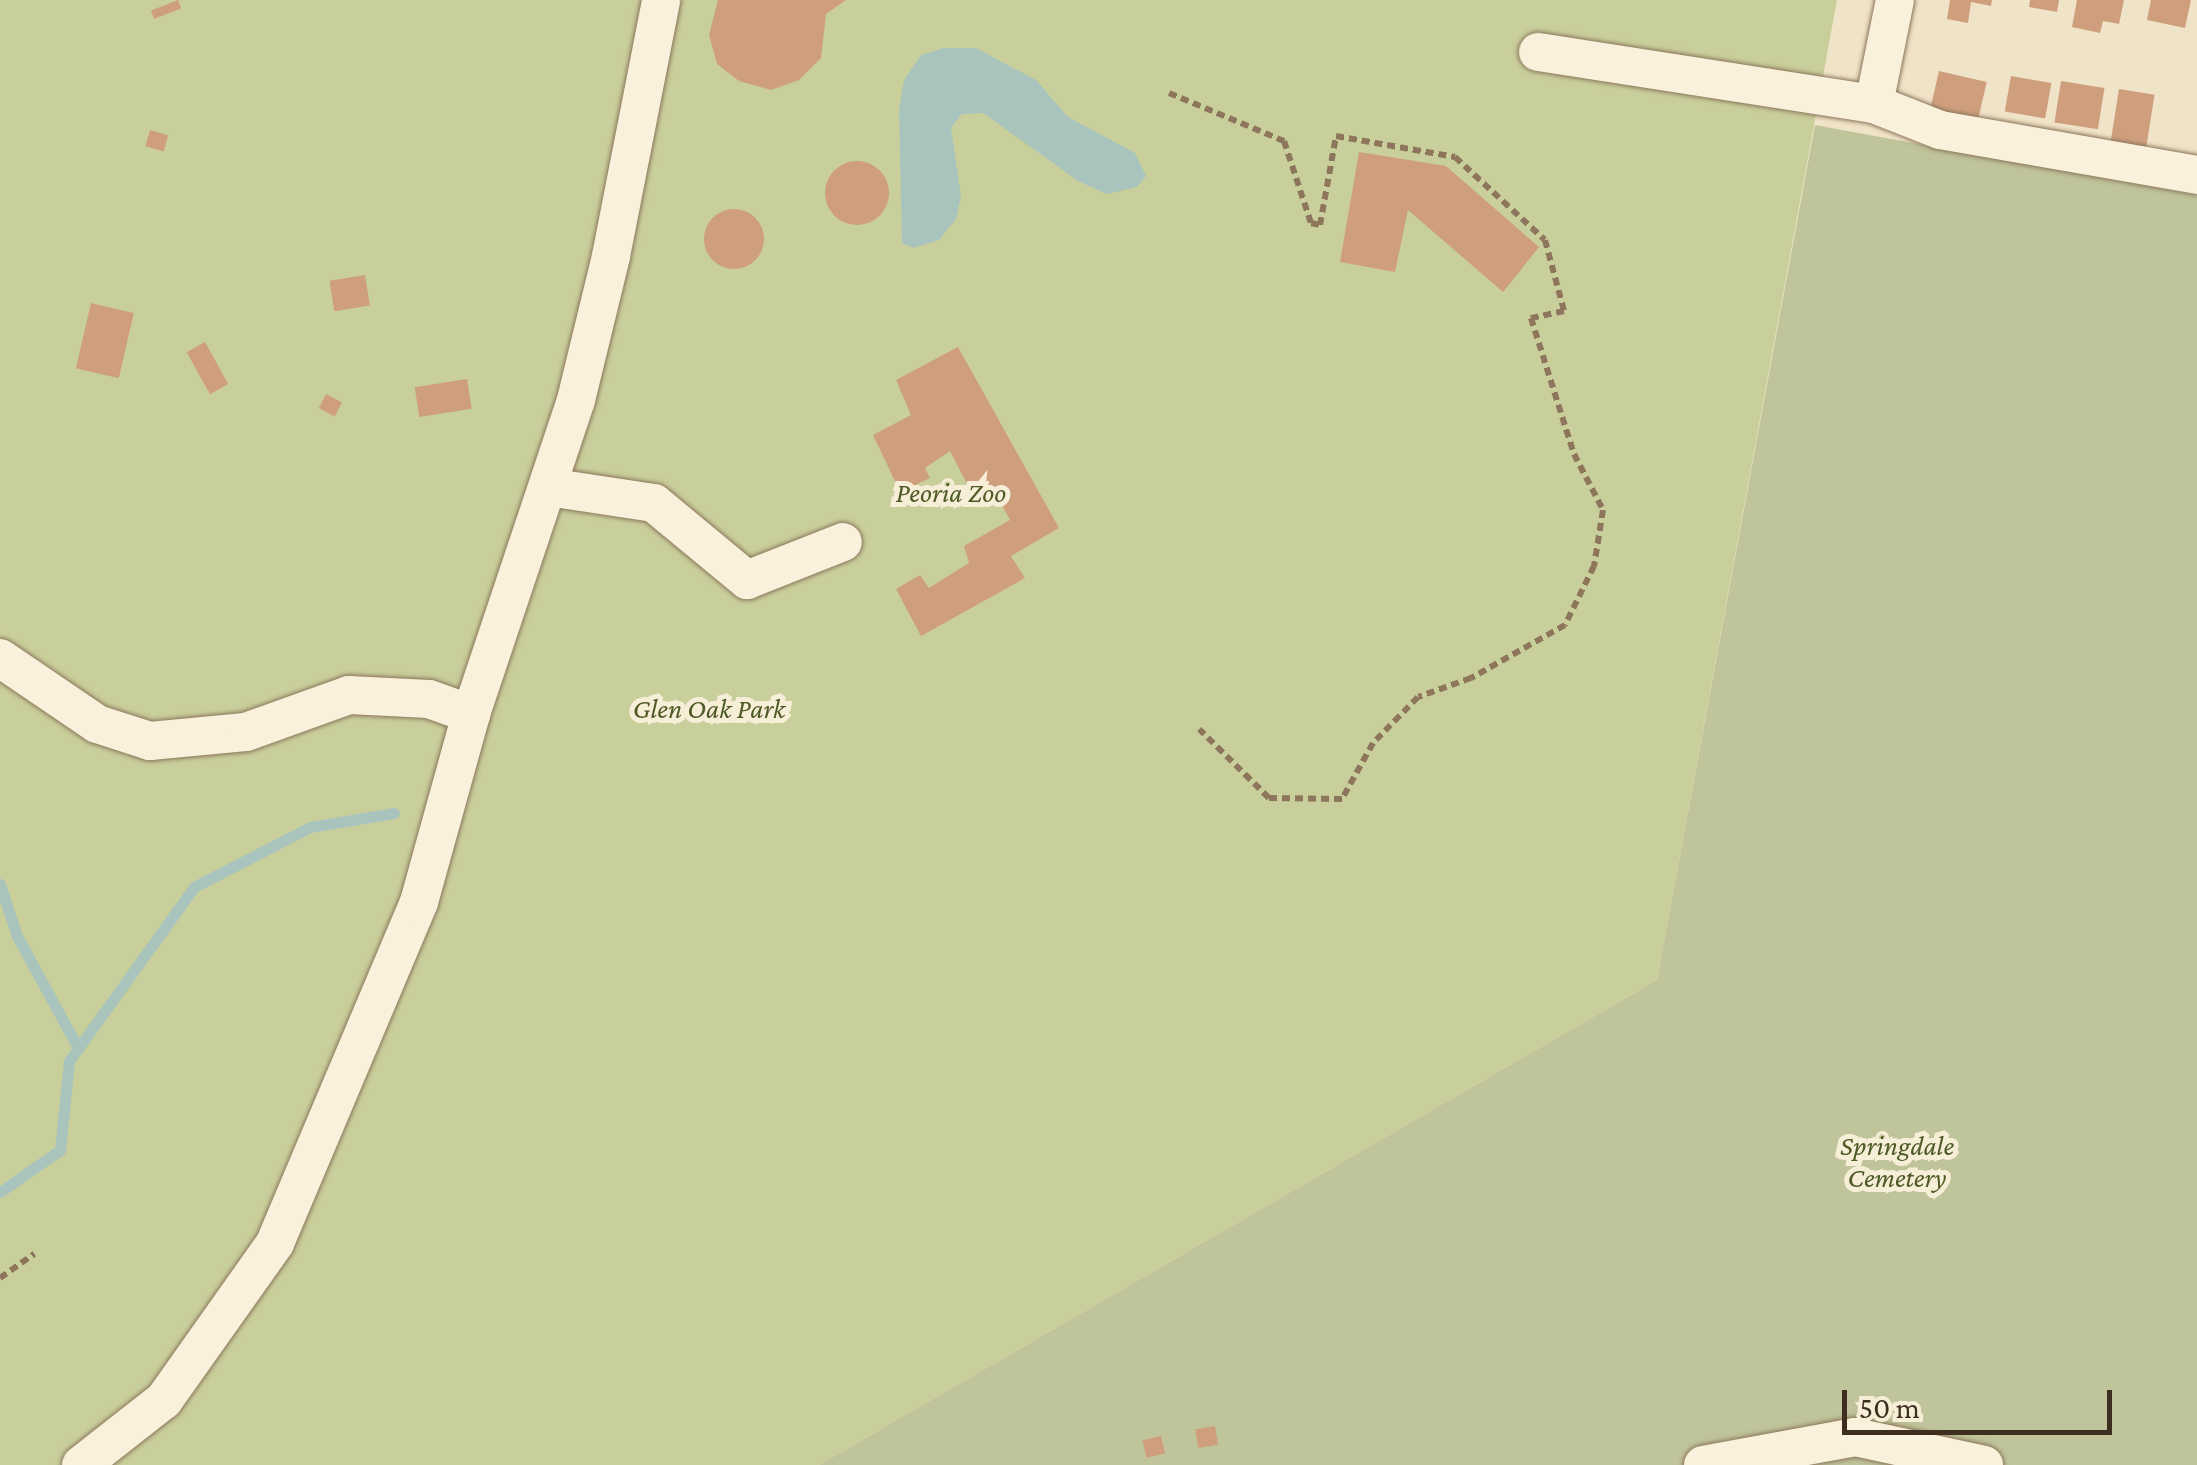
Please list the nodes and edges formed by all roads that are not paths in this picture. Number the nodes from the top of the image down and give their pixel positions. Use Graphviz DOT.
graph roads {
  1 [pos="660,0"];
  2 [pos="1895,0"];
  3 [pos="1538,52"];
  4 [pos="1874,104"];
  5 [pos="2197,175"];
  6 [pos="548,487"];
  7 [pos="843,542"];
  8 [pos="0,658"];
  9 [pos="470,714"];
  10 [pos="81,1465"];
  11 [pos="1703,1465"];
  12 [pos="1984,1465"];
  1 -- 6 [label="street"];
  2 -- 4 [label="street"];
  3 -- 4 [label="street"];
  4 -- 5 [label="street"];
  6 -- 7 [label="street"];
  6 -- 9 [label="street"];
  8 -- 9 [label="street"];
  9 -- 10 [label="street"];
  11 -- 12 [label="street"];
}
